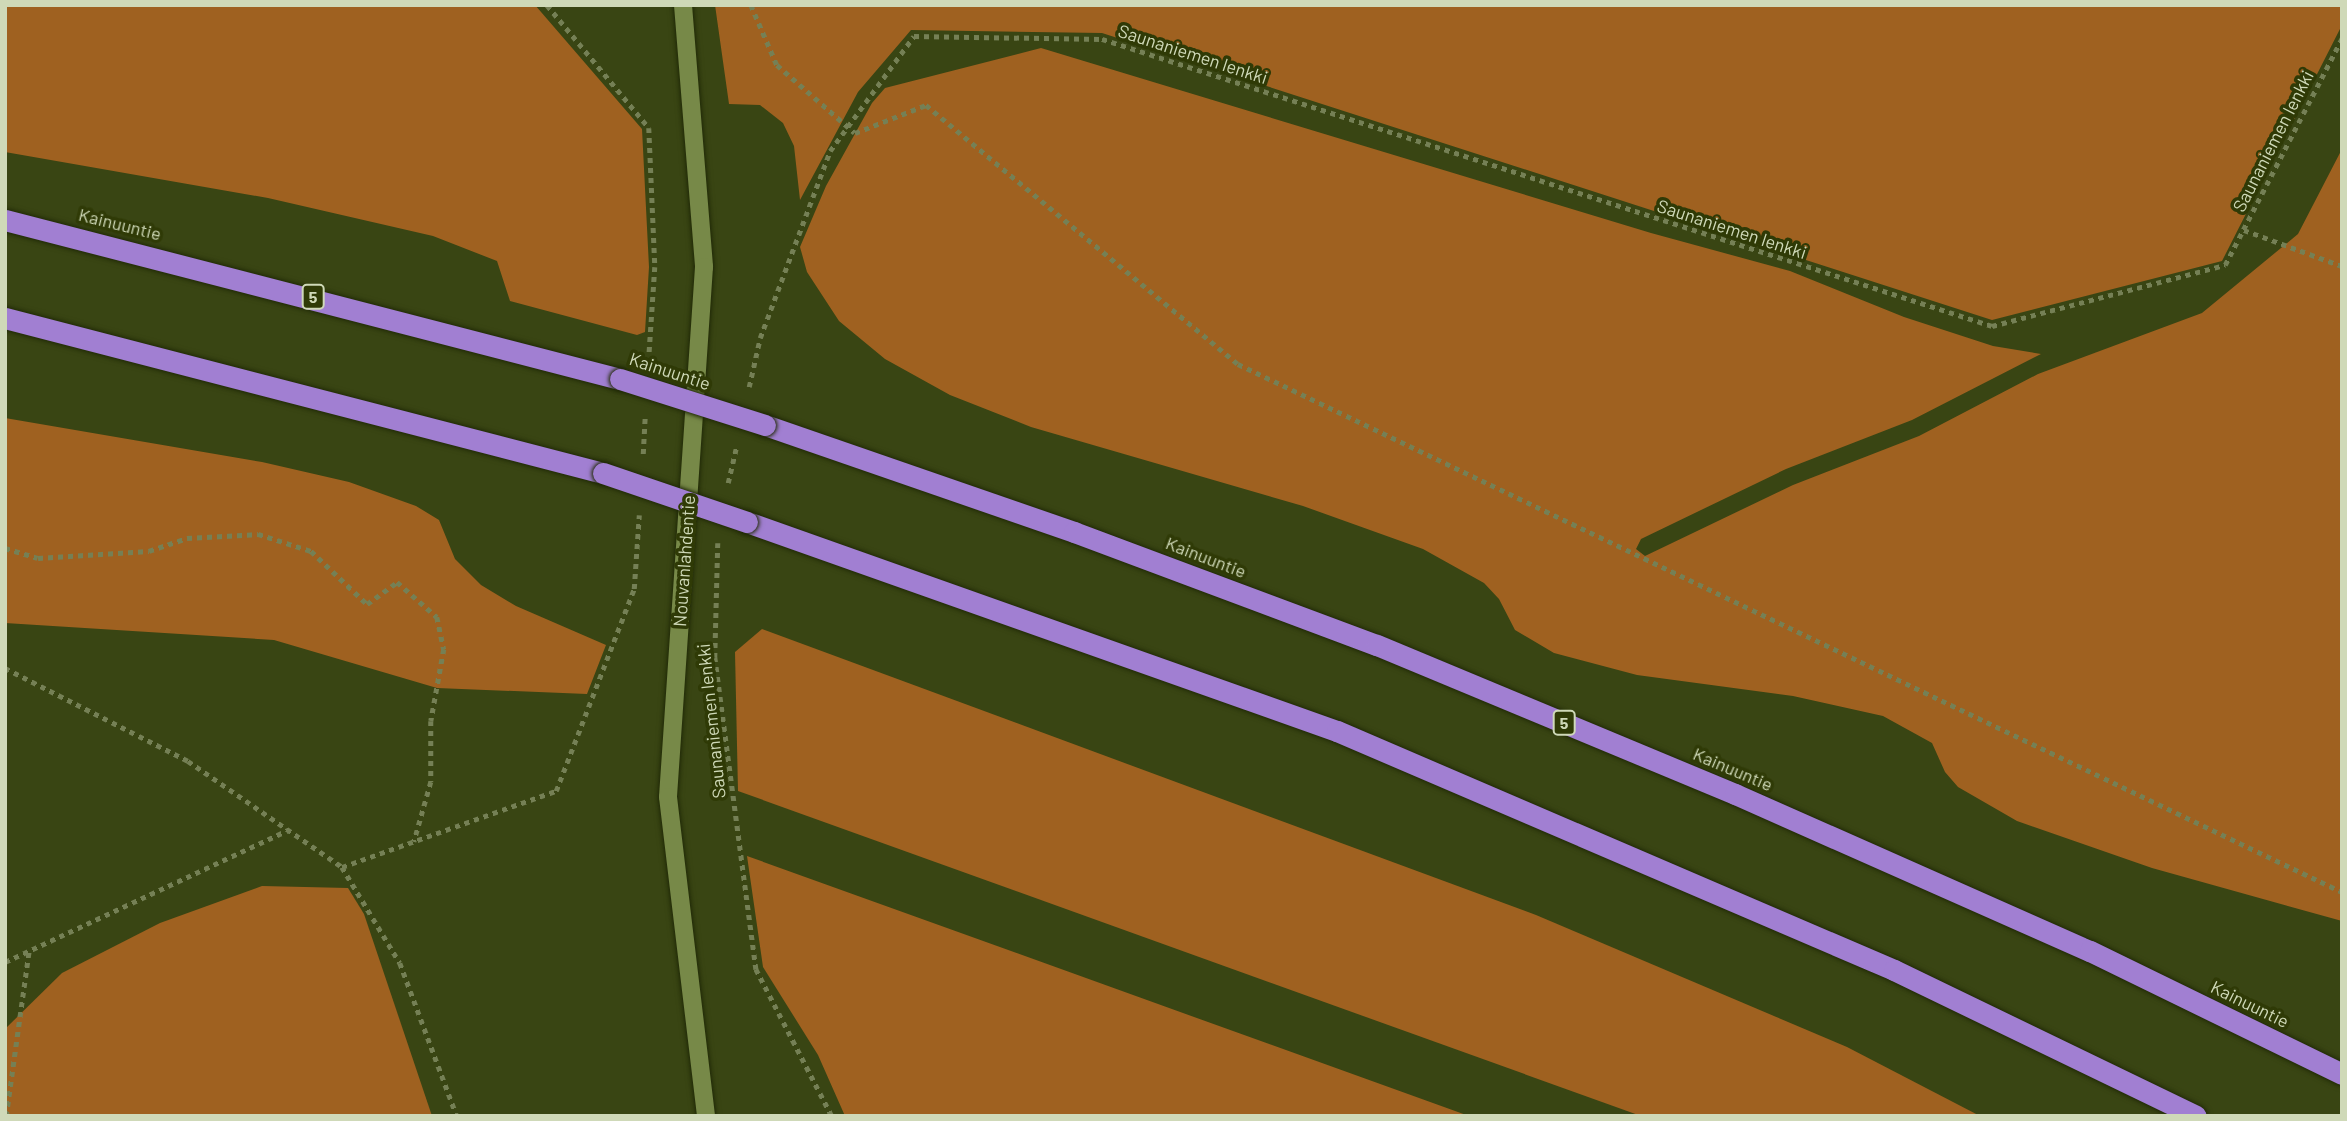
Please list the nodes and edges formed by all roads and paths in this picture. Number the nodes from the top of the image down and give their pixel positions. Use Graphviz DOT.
graph roads {
  1 [pos="683,5"];
  2 [pos="751,5"];
  3 [pos="2342,38"];
  4 [pos="848,126"];
  5 [pos="5,220"];
  6 [pos="2244,230"];
  7 [pos="2342,266"];
  8 [pos="5,318"];
  9 [pos="748,392"];
  10 [pos="739,432"];
  11 [pos="727,486"];
  12 [pos="718,539"];
  13 [pos="5,548"];
  14 [pos="5,668"];
  15 [pos="288,830"];
  16 [pos="414,842"];
  17 [pos="2342,892"];
  18 [pos="29,949"];
  19 [pos="5,962"];
  20 [pos="2342,1074"];
  21 [pos="6,1116"];
  22 [pos="457,1116"];
  23 [pos="706,1116"];
  24 [pos="832,1116"];
  25 [pos="2196,1116"];
  1 -- 23 [label="street, Nouvanlahdentie"];
  2 -- 4 [label="path"];
  3 -- 6 [label="path, Saunaniemen lenkki"];
  4 -- 6 [label="path, Saunaniemen lenkki"];
  4 -- 9 [label="path, Saunaniemen lenkki"];
  4 -- 17 [label="path"];
  5 -- 20 [label="highway, Kainuuntie / 5, bridge"];
  6 -- 7 [label="path"];
  8 -- 25 [label="highway, bridge"];
  10 -- 11 [label="path"];
  12 -- 24 [label="path, Saunaniemen lenkki"];
  13 -- 16 [label="path"];
  14 -- 15 [label="path"];
  15 -- 18 [label="path"];
  15 -- 22 [label="path"];
  18 -- 19 [label="path"];
  18 -- 21 [label="path"];
}
